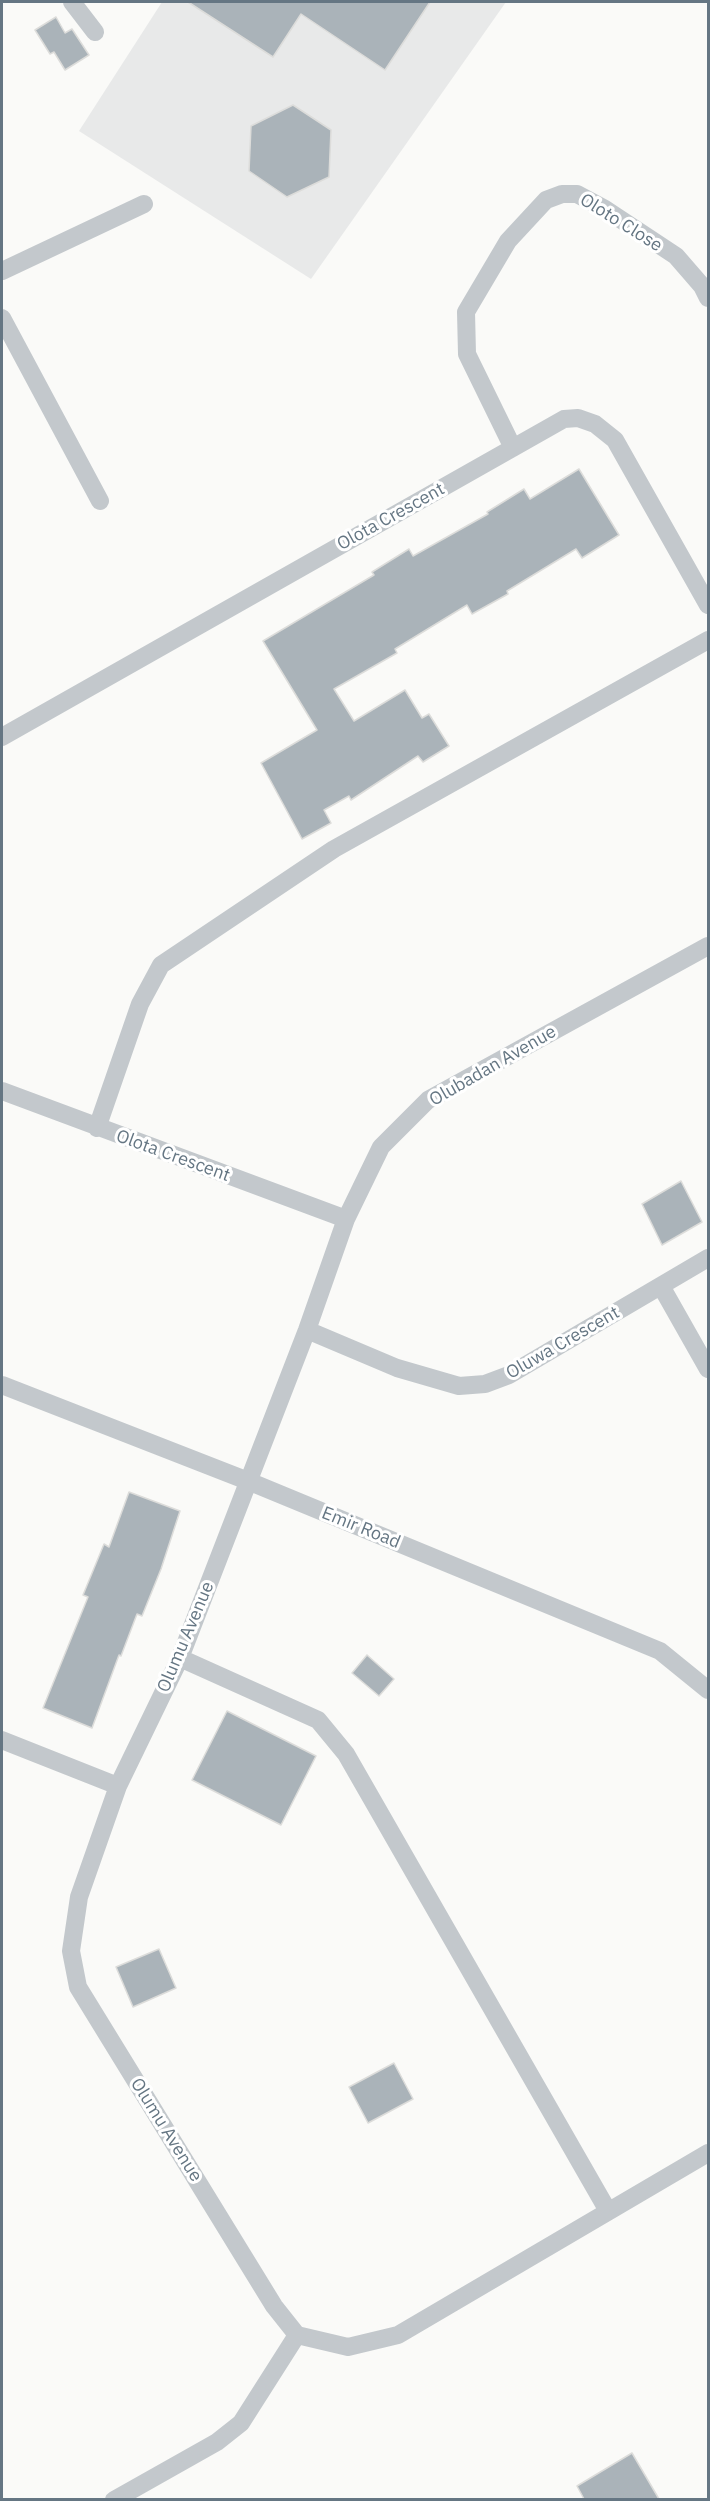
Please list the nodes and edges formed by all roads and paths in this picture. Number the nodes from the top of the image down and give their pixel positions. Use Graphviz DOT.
graph roads {
  1 [pos="72,2"];
  2 [pos="95,32"];
  3 [pos="144,204"];
  4 [pos="2,272"];
  5 [pos="708,298"];
  6 [pos="2,318"];
  7 [pos="513,448"];
  8 [pos="100,501"];
  9 [pos="708,605"];
  10 [pos="708,640"];
  11 [pos="2,737"];
  12 [pos="708,946"];
  13 [pos="2,1091"];
  14 [pos="97,1128"];
  15 [pos="346,1219"];
  16 [pos="708,1258"];
  17 [pos="661,1286"];
  18 [pos="307,1330"];
  19 [pos="708,1369"];
  20 [pos="2,1385"];
  21 [pos="248,1481"];
  22 [pos="180,1658"];
  23 [pos="708,1690"];
  24 [pos="2,1740"];
  25 [pos="118,1786"];
  26 [pos="708,2152"];
  27 [pos="608,2211"];
  28 [pos="297,2335"];
  29 [pos="114,2499"];
  1 -- 2 [label="street"];
  3 -- 4 [label="street"];
  5 -- 7 [label="street, Oloto Close"];
  6 -- 8 [label="street"];
  7 -- 9 [label="street, Olota Crescent"];
  7 -- 11 [label="street, Olota Crescent"];
  10 -- 14 [label="street"];
  12 -- 15 [label="street, Olubadan Avenue"];
  13 -- 14 [label="street, Olota Crescent"];
  14 -- 15 [label="street, Olota Crescent"];
  15 -- 18 [label="street, Olubadan Avenue"];
  16 -- 17 [label="street, Oluwa Crescent"];
  17 -- 18 [label="street, Oluwa Crescent"];
  17 -- 19 [label="street"];
  18 -- 21 [label="street, Olubadan Avenue"];
  20 -- 21 [label="street, Emir Road"];
  21 -- 22 [label="street, Olumu Avenue"];
  21 -- 23 [label="street, Emir Road"];
  22 -- 25 [label="street, Olumu Avenue"];
  22 -- 27 [label="street"];
  24 -- 25 [label="street"];
  25 -- 28 [label="street, Olumu Avenue"];
  26 -- 27 [label="street"];
  27 -- 28 [label="street"];
  28 -- 29 [label="street"];
}
